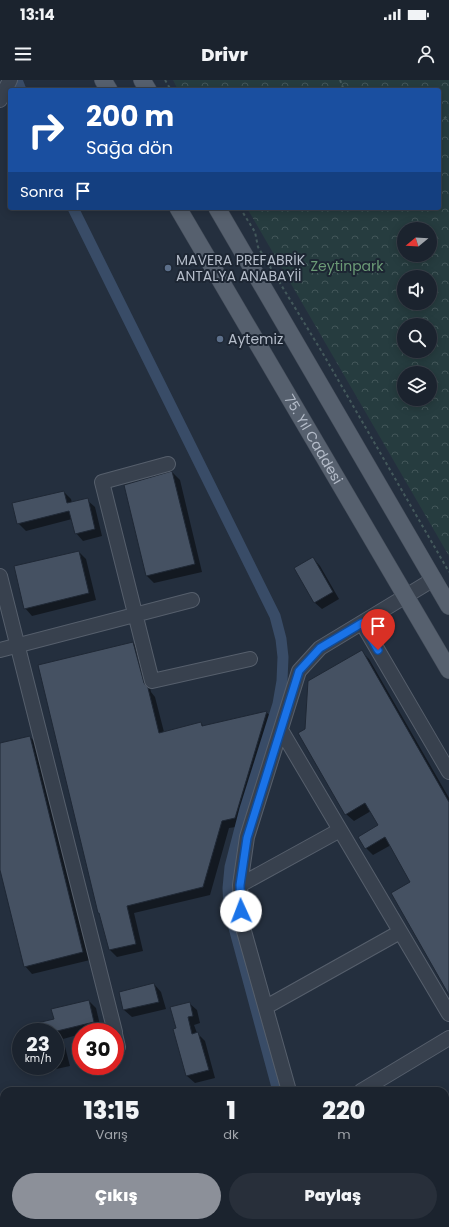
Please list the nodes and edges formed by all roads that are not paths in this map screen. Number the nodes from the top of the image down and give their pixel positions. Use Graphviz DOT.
graph roads {
  1 [pos="10,80"];
  2 [pos="1,98"];
  3 [pos="179,210"];
  4 [pos="218,210"];
  5 [pos="168,464"];
  6 [pos="0,576"];
  7 [pos="441,576"];
  8 [pos="406,596"];
  9 [pos="192,600"];
  10 [pos="449,606"];
  11 [pos="135,615"];
  12 [pos="362,623"];
  13 [pos="17,645"];
  14 [pos="0,650"];
  15 [pos="250,659"];
  16 [pos="449,670"];
  17 [pos="281,730"];
  18 [pos="449,772"];
  19 [pos="340,830"];
  20 [pos="240,885"];
  21 [pos="400,932"];
  22 [pos="266,1007"];
  23 [pos="449,1014"];
  24 [pos="112,1023"];
  25 [pos="449,1038"];
  26 [pos="288,1087"];
  27 [pos="368,1087"];
  1 -- 2 [label="street"];
  3 -- 8 [label="main road, 75. Yıl Caddesi"];
  4 -- 7 [label="main road"];
  5 -- 11 [label="street"];
  6 -- 13 [label="street"];
  7 -- 8 [label="street"];
  7 -- 10 [label="main road"];
  8 -- 12 [label="street"];
  8 -- 16 [label="main road, 75. Yıl Caddesi"];
  9 -- 11 [label="street"];
  11 -- 13 [label="street"];
  11 -- 15 [label="street"];
  12 -- 17 [label="street"];
  12 -- 18 [label="street"];
  13 -- 14 [label="street"];
  13 -- 24 [label="street"];
  17 -- 19 [label="street"];
  17 -- 20 [label="street"];
  19 -- 20 [label="street"];
  19 -- 21 [label="street"];
  20 -- 22 [label="street"];
  21 -- 22 [label="street"];
  21 -- 23 [label="street"];
  22 -- 26 [label="street"];
  25 -- 27 [label="street"];
}
